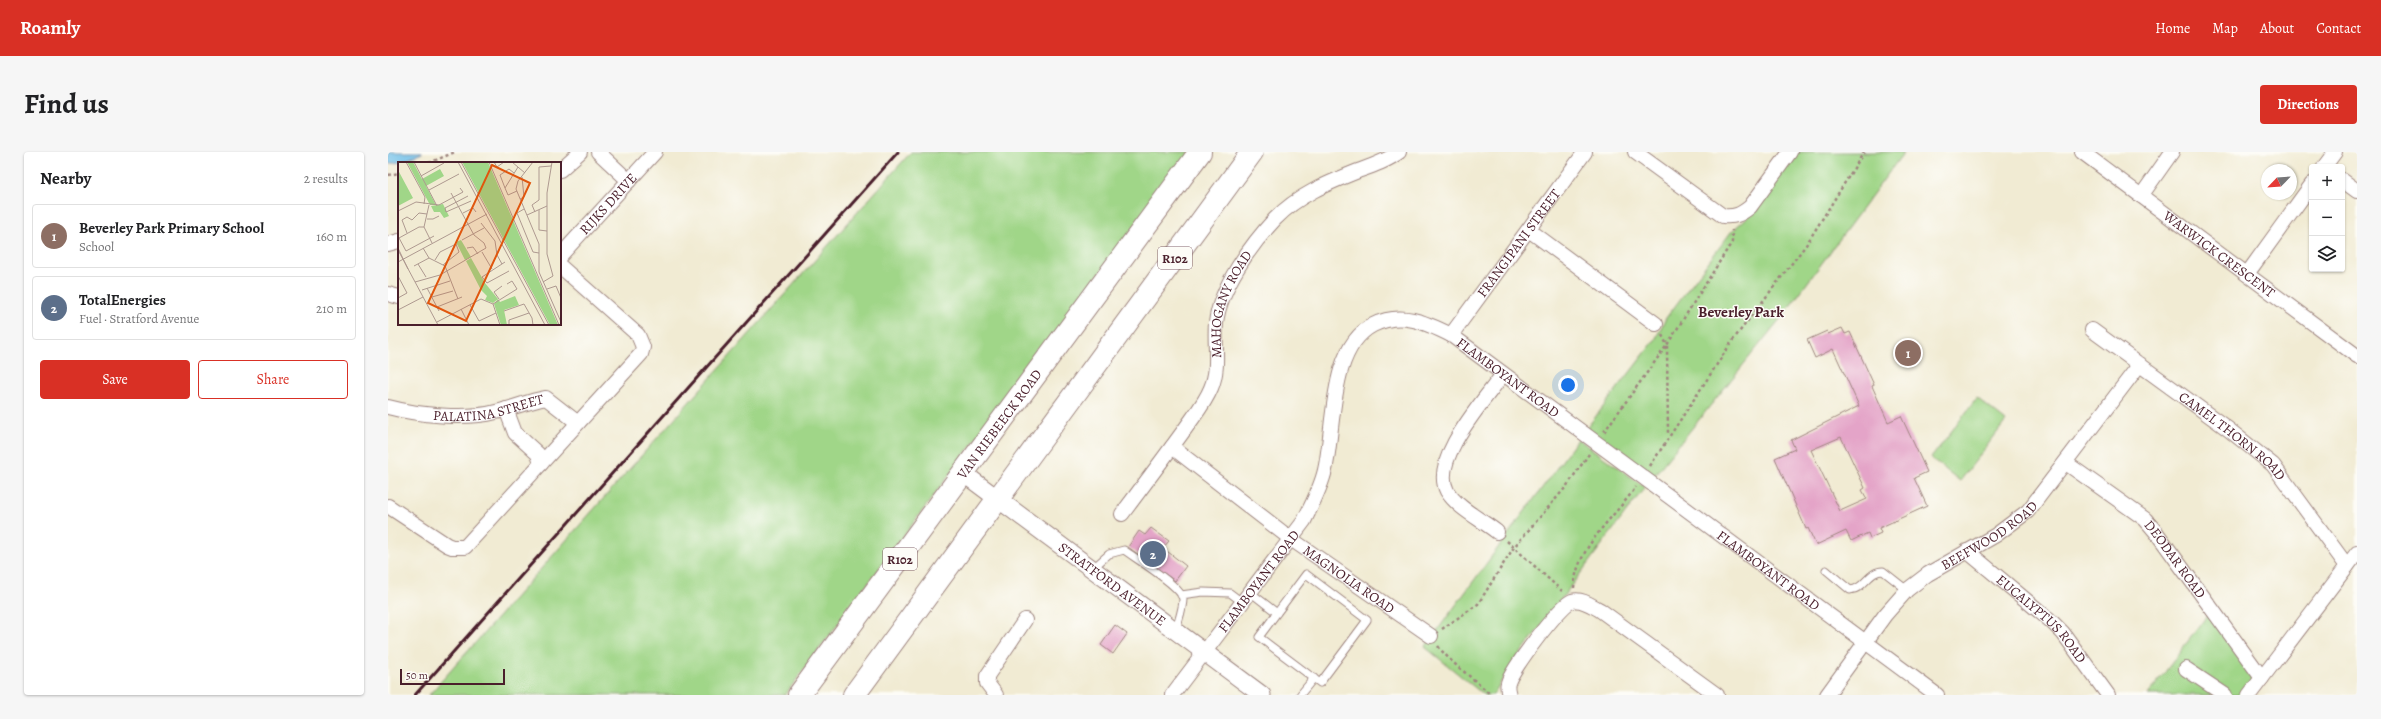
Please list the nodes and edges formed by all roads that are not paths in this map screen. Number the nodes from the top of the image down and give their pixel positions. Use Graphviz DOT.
graph roads {
  1 [pos="580,152"];
  2 [pos="598,152"];
  3 [pos="655,152"];
  4 [pos="1200,152"];
  5 [pos="1252,152"];
  6 [pos="1399,152"];
  7 [pos="1585,152"];
  8 [pos="1635,152"];
  9 [pos="1790,152"];
  10 [pos="2082,152"];
  11 [pos="2172,152"];
  12 [pos="2335,152"];
  13 [pos="2326,164"];
  14 [pos="561,169"];
  15 [pos="629,181"];
  16 [pos="2345,182"];
  17 [pos="2309,188"];
  18 [pos="2357,191"];
  19 [pos="2141,196"];
  20 [pos="1529,230"];
  21 [pos="398,241"];
  22 [pos="388,244"];
  23 [pos="561,255"];
  24 [pos="561,267"];
  25 [pos="2247,274"];
  26 [pos="388,294"];
  27 [pos="398,297"];
  28 [pos="1656,324"];
  29 [pos="2092,330"];
  30 [pos="1451,335"];
  31 [pos="2357,356"];
  32 [pos="2140,364"];
  33 [pos="1503,374"];
  34 [pos="388,407"];
  35 [pos="506,409"];
  36 [pos="578,423"];
  37 [pos="1172,447"];
  38 [pos="2066,462"];
  39 [pos="541,464"];
  40 [pos="963,473"];
  41 [pos="996,499"];
  42 [pos="388,506"];
  43 [pos="1122,514"];
  44 [pos="1497,532"];
  45 [pos="1291,539"];
  46 [pos="1967,551"];
  47 [pos="2357,553"];
  48 [pos="2347,566"];
  49 [pos="1091,569"];
  50 [pos="1826,570"];
  51 [pos="1907,590"];
  52 [pos="1181,595"];
  53 [pos="1246,597"];
  54 [pos="1277,613"];
  55 [pos="1025,620"];
  56 [pos="1176,631"];
  57 [pos="1431,636"];
  58 [pos="1865,642"];
  59 [pos="1204,652"];
  60 [pos="2186,669"];
  61 [pos="1314,678"];
  62 [pos="2262,678"];
  63 [pos="799,695"];
  64 [pos="854,695"];
  65 [pos="996,695"];
  66 [pos="1172,695"];
  67 [pos="1262,695"];
  68 [pos="1300,695"];
  69 [pos="1509,695"];
  70 [pos="1717,695"];
  71 [pos="1827,695"];
  72 [pos="1937,695"];
  73 [pos="2108,695"];
  74 [pos="2225,695"];
  75 [pos="2250,695"];
  1 -- 14 [label="street"];
  2 -- 15 [label="street"];
  3 -- 15 [label="street, RIJKS DRIVE"];
  4 -- 40 [label="main road, VAN RIEBEECK ROAD / R102"];
  5 -- 41 [label="main road, R102"];
  6 -- 37 [label="street, MAHOGANY ROAD"];
  7 -- 20 [label="street, FRANGIPANI STREET"];
  8 -- 9 [label="street"];
  10 -- 19 [label="street, WARWICK CRESCENT"];
  11 -- 19 [label="street"];
  12 -- 13 [label="street"];
  15 -- 23 [label="street, RIJKS DRIVE"];
  16 -- 18 [label="street"];
  17 -- 25 [label="street"];
  19 -- 25 [label="street, WARWICK CRESCENT"];
  20 -- 28 [label="street"];
  20 -- 30 [label="street, FRANGIPANI STREET"];
  21 -- 22 [label="street"];
  24 -- 36 [label="street"];
  25 -- 31 [label="street, WARWICK CRESCENT"];
  26 -- 27 [label="street"];
  29 -- 32 [label="street, CAMEL THORN ROAD"];
  30 -- 33 [label="street, FLAMBOYANT ROAD"];
  30 -- 45 [label="street, FLAMBOYANT ROAD"];
  32 -- 38 [label="street, BEEFWOOD ROAD"];
  32 -- 48 [label="street, CAMEL THORN ROAD"];
  33 -- 44 [label="street"];
  33 -- 58 [label="street, FLAMBOYANT ROAD"];
  34 -- 35 [label="street, PALATINA STREET"];
  35 -- 36 [label="street, PALATINA STREET"];
  35 -- 39 [label="street"];
  36 -- 39 [label="street"];
  37 -- 43 [label="street, MAHOGANY ROAD"];
  37 -- 45 [label="street, MAGNOLIA ROAD"];
  38 -- 46 [label="street, BEEFWOOD ROAD"];
  38 -- 62 [label="street, DEODAR ROAD"];
  39 -- 42 [label="street"];
  40 -- 41 [label="street, STRATFORD AVENUE"];
  40 -- 63 [label="main road, VAN RIEBEECK ROAD / R102"];
  41 -- 49 [label="street, STRATFORD AVENUE"];
  41 -- 64 [label="main road, R102"];
  45 -- 53 [label="street, FLAMBOYANT ROAD"];
  45 -- 57 [label="street, MAGNOLIA ROAD"];
  46 -- 51 [label="street, BEEFWOOD ROAD"];
  46 -- 73 [label="street, EUCALYPTUS ROAD"];
  47 -- 48 [label="street"];
  48 -- 62 [label="street"];
  49 -- 52 [label="lane"];
  49 -- 56 [label="street, STRATFORD AVENUE"];
  50 -- 51 [label="lane"];
  51 -- 58 [label="street, BEEFWOOD ROAD"];
  52 -- 53 [label="lane"];
  52 -- 56 [label="lane"];
  53 -- 54 [label="lane"];
  53 -- 59 [label="street, FLAMBOYANT ROAD"];
  54 -- 61 [label="lane"];
  54 -- 61 [label="lane"];
  55 -- 65 [label="street"];
  56 -- 59 [label="street, STRATFORD AVENUE"];
  58 -- 71 [label="street, BEEFWOOD ROAD"];
  58 -- 72 [label="street, FLAMBOYANT ROAD"];
  59 -- 66 [label="street, FLAMBOYANT ROAD"];
  59 -- 67 [label="street, STRATFORD AVENUE"];
  60 -- 74 [label="street"];
  61 -- 68 [label="lane"];
  62 -- 75 [label="street"];
  69 -- 70 [label="street"];
}
